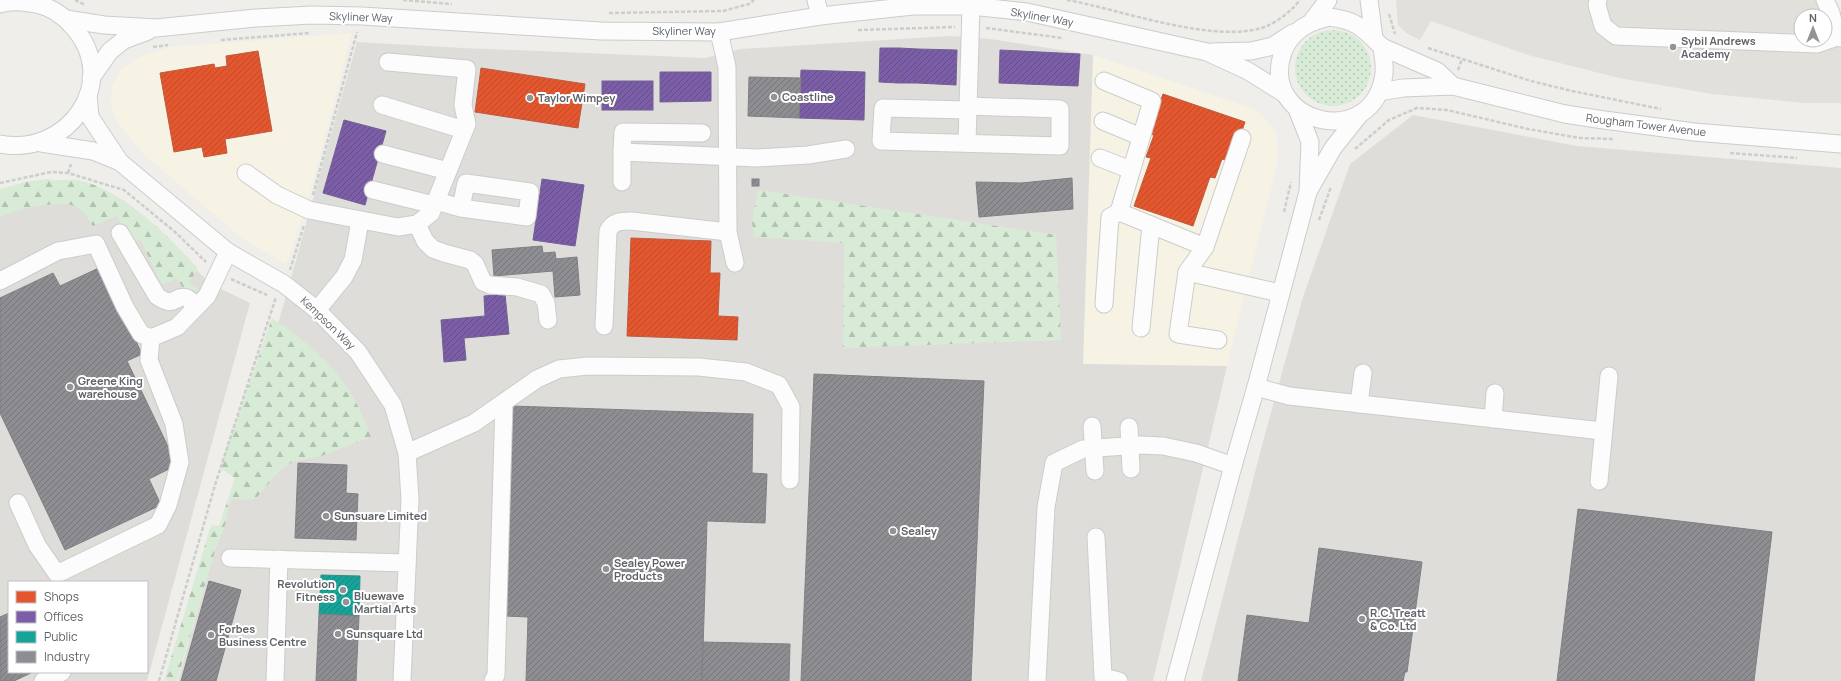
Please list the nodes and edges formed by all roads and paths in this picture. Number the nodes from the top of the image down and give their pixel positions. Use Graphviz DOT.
graph roads {
  1 [pos="21,0"];
  2 [pos="403,0"];
  3 [pos="754,0"];
  4 [pos="1067,0"];
  5 [pos="1300,0"];
  6 [pos="1328,0"];
  7 [pos="1368,0"];
  8 [pos="1598,0"];
  9 [pos="1825,0"];
  10 [pos="0,4"];
  11 [pos="453,4"];
  12 [pos="971,6"];
  13 [pos="818,8"];
  14 [pos="1387,10"];
  15 [pos="604,13"];
  16 [pos="66,18"];
  17 [pos="1312,21"];
  18 [pos="970,26"];
  19 [pos="156,28"];
  20 [pos="350,30"];
  21 [pos="856,30"];
  22 [pos="1296,31"];
  23 [pos="719,32"];
  24 [pos="312,33"];
  25 [pos="1395,36"];
  26 [pos="1839,37"];
  27 [pos="1063,38"];
  28 [pos="214,40"];
  29 [pos="1378,42"];
  30 [pos="171,44"];
  31 [pos="1425,46"];
  32 [pos="151,48"];
  33 [pos="1208,52"];
  34 [pos="388,62"];
  35 [pos="1104,81"];
  36 [pos="1453,86"];
  37 [pos="89,87"];
  38 [pos="1379,92"];
  39 [pos="1285,94"];
  40 [pos="382,105"];
  41 [pos="968,108"];
  42 [pos="1297,109"];
  43 [pos="1663,110"];
  44 [pos="1360,113"];
  45 [pos="1103,121"];
  46 [pos="465,127"];
  47 [pos="702,132"];
  48 [pos="1141,136"];
  49 [pos="1242,138"];
  50 [pos="1618,140"];
  51 [pos="41,143"];
  52 [pos="967,143"];
  53 [pos="0,144"];
  54 [pos="1841,144"];
  55 [pos="23,146"];
  56 [pos="846,149"];
  57 [pos="622,152"];
  58 [pos="1351,152"];
  59 [pos="1724,152"];
  60 [pos="383,154"];
  61 [pos="728,155"];
  62 [pos="0,156"];
  63 [pos="1100,158"];
  64 [pos="1802,159"];
  65 [pos="120,162"];
  66 [pos="1132,170"];
  67 [pos="448,171"];
  68 [pos="246,173"];
  69 [pos="1291,176"];
  70 [pos="622,182"];
  71 [pos="0,183"];
  72 [pos="374,190"];
  73 [pos="1308,192"];
  74 [pos="435,203"];
  75 [pos="461,208"];
  76 [pos="308,210"];
  77 [pos="1119,212"];
  78 [pos="1282,219"];
  79 [pos="360,221"];
  80 [pos="417,224"];
  81 [pos="1151,225"];
  82 [pos="120,232"];
  83 [pos="728,232"];
  84 [pos="1205,247"];
  85 [pos="228,252"];
  86 [pos="735,263"];
  87 [pos="1186,272"];
  88 [pos="218,273"];
  89 [pos="0,281"];
  90 [pos="284,284"];
  91 [pos="1280,293"];
  92 [pos="268,295"];
  93 [pos="1104,304"];
  94 [pos="197,306"];
  95 [pos="317,310"];
  96 [pos="548,320"];
  97 [pos="604,326"];
  98 [pos="1141,328"];
  99 [pos="151,338"];
  100 [pos="1218,340"];
  101 [pos="1363,372"];
  102 [pos="1609,376"];
  103 [pos="1256,387"];
  104 [pos="1495,394"];
  105 [pos="504,403"];
  106 [pos="1359,404"];
  107 [pos="1492,419"];
  108 [pos="1092,426"];
  109 [pos="1129,427"];
  110 [pos="1602,431"];
  111 [pos="1130,446"];
  112 [pos="1093,449"];
  113 [pos="407,453"];
  114 [pos="1233,466"];
  115 [pos="1131,469"];
  116 [pos="1095,471"];
  117 [pos="790,480"];
  118 [pos="1599,482"];
  119 [pos="18,503"];
  120 [pos="1096,537"];
  121 [pos="230,558"];
  122 [pos="279,559"];
  123 [pos="407,563"];
  124 [pos="60,673"];
  125 [pos="43,681"];
  126 [pos="159,681"];
  127 [pos="275,681"];
  128 [pos="402,681"];
  129 [pos="493,681"];
  130 [pos="1037,681"];
  131 [pos="1119,681"];
  132 [pos="1175,681"];
  1 -- 10 [label="street"];
  1 -- 16 [label="street"];
  2 -- 11 [label="path"];
  3 -- 15 [label="path"];
  4 -- 5 [label="path"];
  6 -- 17 [label="street"];
  7 -- 29 [label="street"];
  8 -- 26 [label="street"];
  9 -- 26 [label="street"];
  12 -- 13 [label="street, Skyliner Way"];
  12 -- 18 [label="street"];
  12 -- 33 [label="street, Skyliner Way"];
  13 -- 23 [label="street, Skyliner Way"];
  14 -- 25 [label="path"];
  16 -- 19 [label="street, Skyliner Way"];
  16 -- 37 [label="street, Kempson Way"];
  17 -- 22 [label="street"];
  17 -- 29 [label="street"];
  18 -- 21 [label="path"];
  18 -- 27 [label="path"];
  18 -- 41 [label="street"];
  19 -- 23 [label="street, Skyliner Way"];
  19 -- 37 [label="street, Skyliner Way"];
  20 -- 76 [label="path"];
  22 -- 33 [label="street, Skyliner Way"];
  22 -- 39 [label="street"];
  23 -- 61 [label="street"];
  24 -- 28 [label="path"];
  29 -- 36 [label="street, Rougham Tower Avenue"];
  29 -- 38 [label="street"];
  30 -- 32 [label="path"];
  31 -- 43 [label="path"];
  33 -- 39 [label="street, Skyliner Way"];
  34 -- 46 [label="street"];
  35 -- 48 [label="street"];
  36 -- 38 [label="street, Rougham Tower Avenue"];
  36 -- 54 [label="street, Rougham Tower Avenue"];
  37 -- 51 [label="street, Skyliner Way"];
  37 -- 65 [label="street, Kempson Way"];
  38 -- 44 [label="street"];
  39 -- 42 [label="street"];
  40 -- 46 [label="street"];
  41 -- 52 [label="street"];
  41 -- 52 [label="street"];
  41 -- 52 [label="street"];
  42 -- 44 [label="street"];
  42 -- 73 [label="street"];
  44 -- 73 [label="street"];
  45 -- 48 [label="street"];
  46 -- 67 [label="street"];
  47 -- 57 [label="street"];
  48 -- 66 [label="street"];
  49 -- 84 [label="street"];
  50 -- 58 [label="path"];
  51 -- 55 [label="street"];
  51 -- 65 [label="street, Kempson Way"];
  53 -- 55 [label="street"];
  55 -- 62 [label="street"];
  56 -- 61 [label="street"];
  57 -- 61 [label="street"];
  57 -- 70 [label="street"];
  59 -- 64 [label="path"];
  60 -- 67 [label="street"];
  61 -- 83 [label="street"];
  63 -- 66 [label="street"];
  65 -- 85 [label="street, Kempson Way"];
  66 -- 77 [label="street"];
  67 -- 74 [label="street"];
  68 -- 76 [label="street"];
  69 -- 78 [label="path"];
  71 -- 88 [label="path"];
  72 -- 74 [label="street"];
  73 -- 91 [label="street"];
  74 -- 75 [label="street"];
  74 -- 80 [label="street"];
  76 -- 79 [label="street"];
  76 -- 90 [label="path"];
  77 -- 81 [label="street"];
  77 -- 93 [label="street"];
  79 -- 80 [label="street"];
  79 -- 95 [label="street"];
  80 -- 96 [label="street"];
  81 -- 84 [label="street"];
  81 -- 98 [label="street"];
  82 -- 94 [label="street"];
  83 -- 86 [label="street"];
  83 -- 97 [label="street"];
  84 -- 87 [label="street"];
  85 -- 88 [label="street"];
  85 -- 90 [label="street, Kempson Way"];
  87 -- 91 [label="street"];
  87 -- 100 [label="street"];
  88 -- 92 [label="path"];
  88 -- 94 [label="street"];
  89 -- 99 [label="street"];
  90 -- 95 [label="street, Kempson Way"];
  90 -- 126 [label="path"];
  91 -- 103 [label="street"];
  94 -- 99 [label="street"];
  95 -- 113 [label="street, Kempson Way"];
  99 -- 119 [label="street"];
  101 -- 106 [label="street"];
  102 -- 110 [label="street"];
  103 -- 106 [label="street"];
  103 -- 114 [label="street"];
  104 -- 107 [label="street"];
  105 -- 113 [label="street"];
  105 -- 117 [label="street"];
  105 -- 129 [label="street"];
  106 -- 107 [label="street"];
  107 -- 110 [label="street"];
  108 -- 112 [label="street"];
  109 -- 111 [label="street"];
  110 -- 118 [label="street"];
  111 -- 112 [label="street"];
  111 -- 114 [label="street"];
  111 -- 115 [label="street"];
  112 -- 116 [label="street"];
  112 -- 130 [label="street"];
  113 -- 123 [label="street, Kempson Way"];
  114 -- 132 [label="street"];
  120 -- 131 [label="street"];
  121 -- 122 [label="street"];
  122 -- 123 [label="street"];
  122 -- 127 [label="street"];
  123 -- 128 [label="street, Kempson Way"];
  124 -- 125 [label="street"];
}
